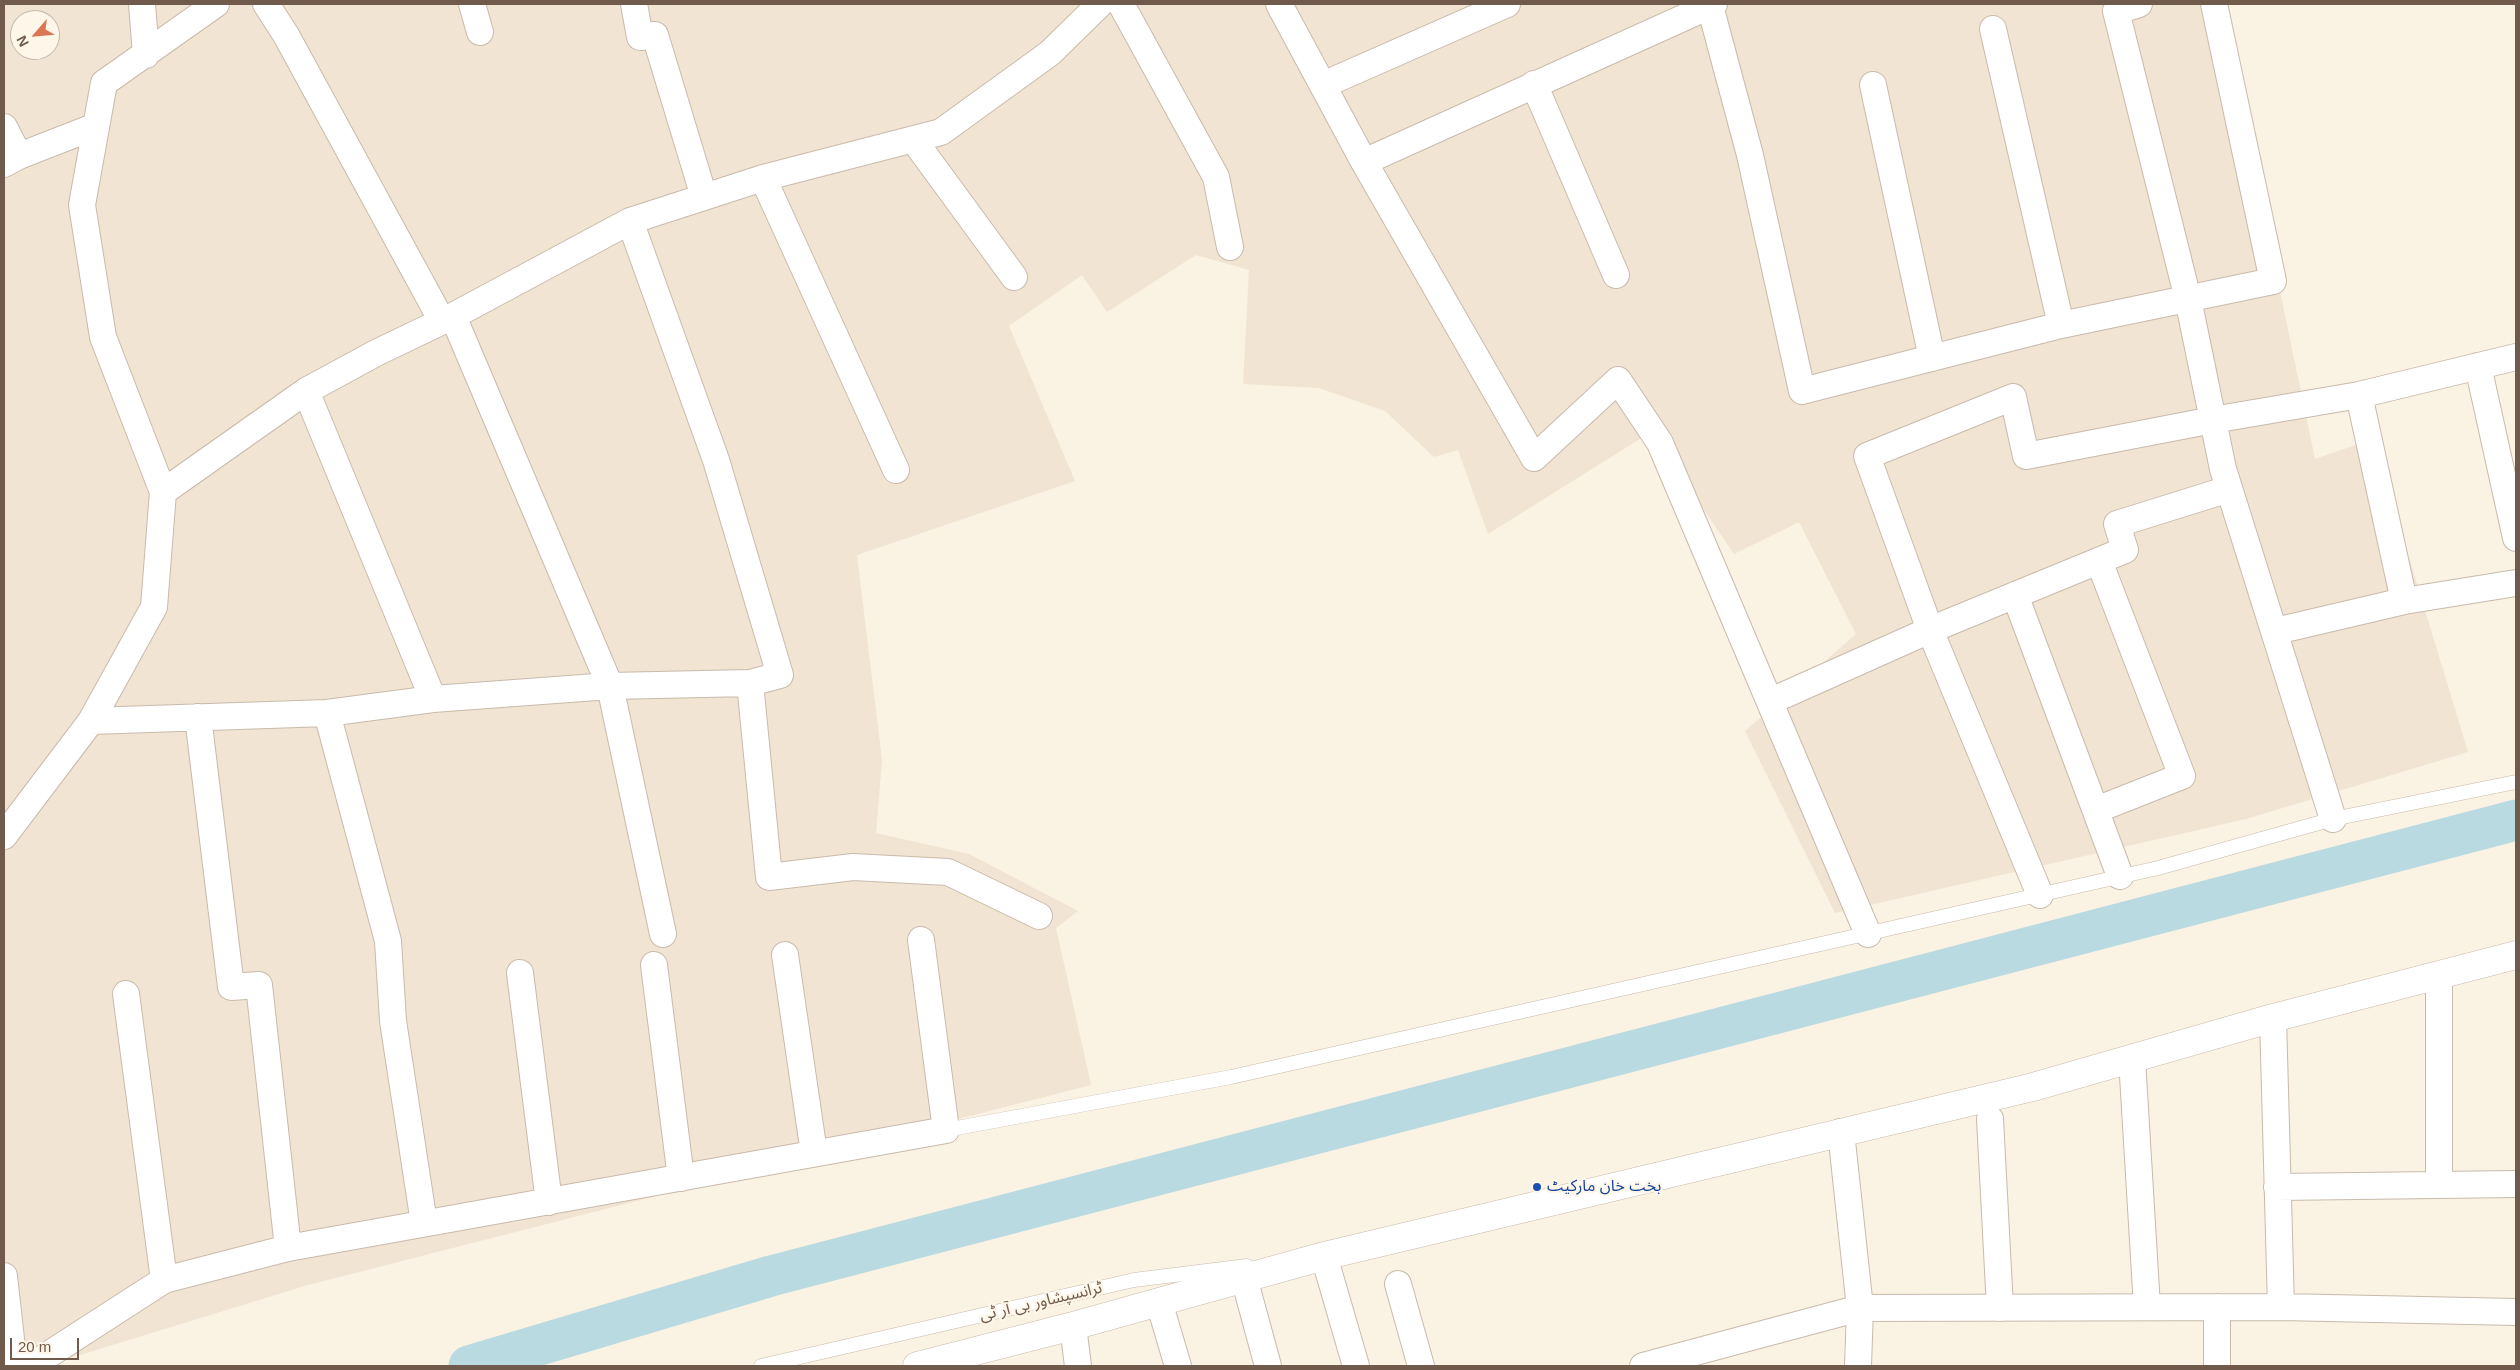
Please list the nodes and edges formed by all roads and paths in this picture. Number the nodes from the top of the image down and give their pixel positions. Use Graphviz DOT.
graph roads {
  1 [pos="142,4"];
  2 [pos="216,4"];
  3 [pos="266,4"];
  4 [pos="472,4"];
  5 [pos="634,4"];
  6 [pos="1121,4"];
  7 [pos="1279,4"];
  8 [pos="1507,4"];
  9 [pos="2138,4"];
  10 [pos="2214,4"];
  11 [pos="1712,5"];
  12 [pos="1095,6"];
  13 [pos="1993,29"];
  14 [pos="480,32"];
  15 [pos="146,55"];
  16 [pos="1534,84"];
  17 [pos="1323,85"];
  18 [pos="1873,85"];
  19 [pos="96,126"];
  20 [pos="4,127"];
  21 [pos="913,139"];
  22 [pos="11,160"];
  23 [pos="1364,162"];
  24 [pos="763,178"];
  25 [pos="704,197"];
  26 [pos="630,221"];
  27 [pos="1230,247"];
  28 [pos="1616,276"];
  29 [pos="1014,277"];
  30 [pos="2188,299"];
  31 [pos="448,319"];
  32 [pos="2061,325"];
  33 [pos="2516,357"];
  34 [pos="1932,358"];
  35 [pos="2478,366"];
  36 [pos="306,391"];
  37 [pos="2359,395"];
  38 [pos="2213,420"];
  39 [pos="896,470"];
  40 [pos="2229,489"];
  41 [pos="163,492"];
  42 [pos="2516,538"];
  43 [pos="2098,560"];
  44 [pos="2516,583"];
  45 [pos="2015,595"];
  46 [pos="2404,601"];
  47 [pos="1930,630"];
  48 [pos="2276,631"];
  49 [pos="750,683"];
  50 [pos="610,686"];
  51 [pos="433,699"];
  52 [pos="1771,701"];
  53 [pos="327,713"];
  54 [pos="198,717"];
  55 [pos="91,721"];
  56 [pos="2516,782"];
  57 [pos="2096,810"];
  58 [pos="2333,818"];
  59 [pos="4,836"];
  60 [pos="2120,876"];
  61 [pos="2040,895"];
  62 [pos="1039,916"];
  63 [pos="663,934"];
  64 [pos="1868,934"];
  65 [pos="921,940"];
  66 [pos="786,955"];
  67 [pos="2516,955"];
  68 [pos="654,965"];
  69 [pos="520,973"];
  70 [pos="2440,976"];
  71 [pos="126,994"];
  72 [pos="2273,1018"];
  73 [pos="2132,1059"];
  74 [pos="1990,1119"];
  75 [pos="946,1130"];
  76 [pos="1841,1132"];
  77 [pos="814,1152"];
  78 [pos="681,1178"];
  79 [pos="2516,1184"];
  80 [pos="2438,1185"];
  81 [pos="2277,1187"];
  82 [pos="548,1202"];
  83 [pos="424,1223"];
  84 [pos="288,1248"];
  85 [pos="1324,1256"];
  86 [pos="4,1276"];
  87 [pos="1244,1278"];
  88 [pos="164,1280"];
  89 [pos="1398,1284"];
  90 [pos="1159,1302"];
  91 [pos="2147,1307"];
  92 [pos="2217,1307"];
  93 [pos="2281,1307"];
  94 [pos="1860,1308"];
  95 [pos="2000,1308"];
  96 [pos="2516,1312"];
  97 [pos="1073,1326"];
  98 [pos="986,1357"];
  99 [pos="1674,1362"];
  100 [pos="14,1366"];
  101 [pos="32,1366"];
  102 [pos="761,1366"];
  103 [pos="917,1366"];
  104 [pos="1078,1366"];
  105 [pos="1178,1366"];
  106 [pos="1268,1366"];
  107 [pos="1356,1366"];
  108 [pos="1421,1366"];
  109 [pos="1643,1366"];
  110 [pos="1858,1366"];
  111 [pos="2217,1366"];
  1 -- 15 [label="street"];
  2 -- 15 [label="street"];
  3 -- 31 [label="street"];
  4 -- 14 [label="street"];
  5 -- 25 [label="street"];
  6 -- 27 [label="street"];
  7 -- 17 [label="street"];
  8 -- 17 [label="street"];
  9 -- 30 [label="street"];
  10 -- 30 [label="street"];
  11 -- 16 [label="street"];
  11 -- 34 [label="street"];
  12 -- 21 [label="street"];
  13 -- 32 [label="street"];
  15 -- 19 [label="street"];
  16 -- 23 [label="street"];
  16 -- 28 [label="street"];
  17 -- 23 [label="street"];
  18 -- 34 [label="street"];
  19 -- 22 [label="street"];
  19 -- 41 [label="street"];
  20 -- 22 [label="street"];
  21 -- 24 [label="street"];
  21 -- 29 [label="street"];
  23 -- 52 [label="street"];
  24 -- 25 [label="street"];
  24 -- 39 [label="street"];
  25 -- 26 [label="street"];
  26 -- 31 [label="street"];
  26 -- 49 [label="street"];
  30 -- 32 [label="street"];
  30 -- 38 [label="street"];
  31 -- 36 [label="street"];
  31 -- 50 [label="street"];
  32 -- 34 [label="street"];
  33 -- 35 [label="street"];
  35 -- 37 [label="street"];
  35 -- 42 [label="street"];
  36 -- 41 [label="street"];
  36 -- 51 [label="street"];
  37 -- 38 [label="street"];
  37 -- 46 [label="street"];
  38 -- 40 [label="street"];
  38 -- 47 [label="street"];
  40 -- 43 [label="street"];
  40 -- 48 [label="street"];
  41 -- 55 [label="street"];
  43 -- 45 [label="street"];
  43 -- 57 [label="street"];
  44 -- 46 [label="street"];
  45 -- 47 [label="street"];
  45 -- 57 [label="street"];
  46 -- 48 [label="street"];
  47 -- 52 [label="street"];
  47 -- 61 [label="street"];
  48 -- 58 [label="street"];
  49 -- 50 [label="street"];
  49 -- 62 [label="street"];
  50 -- 51 [label="street"];
  50 -- 63 [label="street"];
  51 -- 53 [label="street"];
  52 -- 64 [label="street"];
  53 -- 54 [label="street"];
  53 -- 83 [label="street"];
  54 -- 55 [label="street"];
  54 -- 84 [label="street"];
  55 -- 59 [label="street"];
  56 -- 58 [label="lane"];
  57 -- 60 [label="street"];
  58 -- 60 [label="lane"];
  60 -- 61 [label="lane"];
  61 -- 64 [label="lane"];
  64 -- 75 [label="lane"];
  65 -- 75 [label="street"];
  66 -- 77 [label="street"];
  67 -- 70 [label="street"];
  68 -- 78 [label="street"];
  69 -- 82 [label="street"];
  70 -- 72 [label="street"];
  70 -- 80 [label="street"];
  71 -- 88 [label="street"];
  72 -- 73 [label="street"];
  72 -- 81 [label="street"];
  73 -- 76 [label="street"];
  73 -- 91 [label="street"];
  74 -- 95 [label="street"];
  75 -- 77 [label="street"];
  76 -- 85 [label="street"];
  76 -- 94 [label="street"];
  77 -- 78 [label="street"];
  78 -- 82 [label="street"];
  79 -- 80 [label="street"];
  80 -- 81 [label="street"];
  81 -- 93 [label="street"];
  82 -- 83 [label="street"];
  83 -- 84 [label="street"];
  84 -- 88 [label="street"];
  85 -- 87 [label="street"];
  85 -- 102 [label="lane, ٹرانسپشاور بی آر ٹی"];
  85 -- 107 [label="street"];
  86 -- 100 [label="street"];
  87 -- 90 [label="street"];
  87 -- 106 [label="street"];
  88 -- 101 [label="street"];
  89 -- 108 [label="street"];
  90 -- 97 [label="street"];
  90 -- 105 [label="street"];
  91 -- 92 [label="street"];
  91 -- 95 [label="street"];
  92 -- 93 [label="street"];
  92 -- 111 [label="street"];
  93 -- 96 [label="street"];
  94 -- 95 [label="street"];
  94 -- 99 [label="street"];
  94 -- 110 [label="street"];
  97 -- 98 [label="street"];
  97 -- 104 [label="street"];
  98 -- 103 [label="street"];
  99 -- 109 [label="street"];
}
